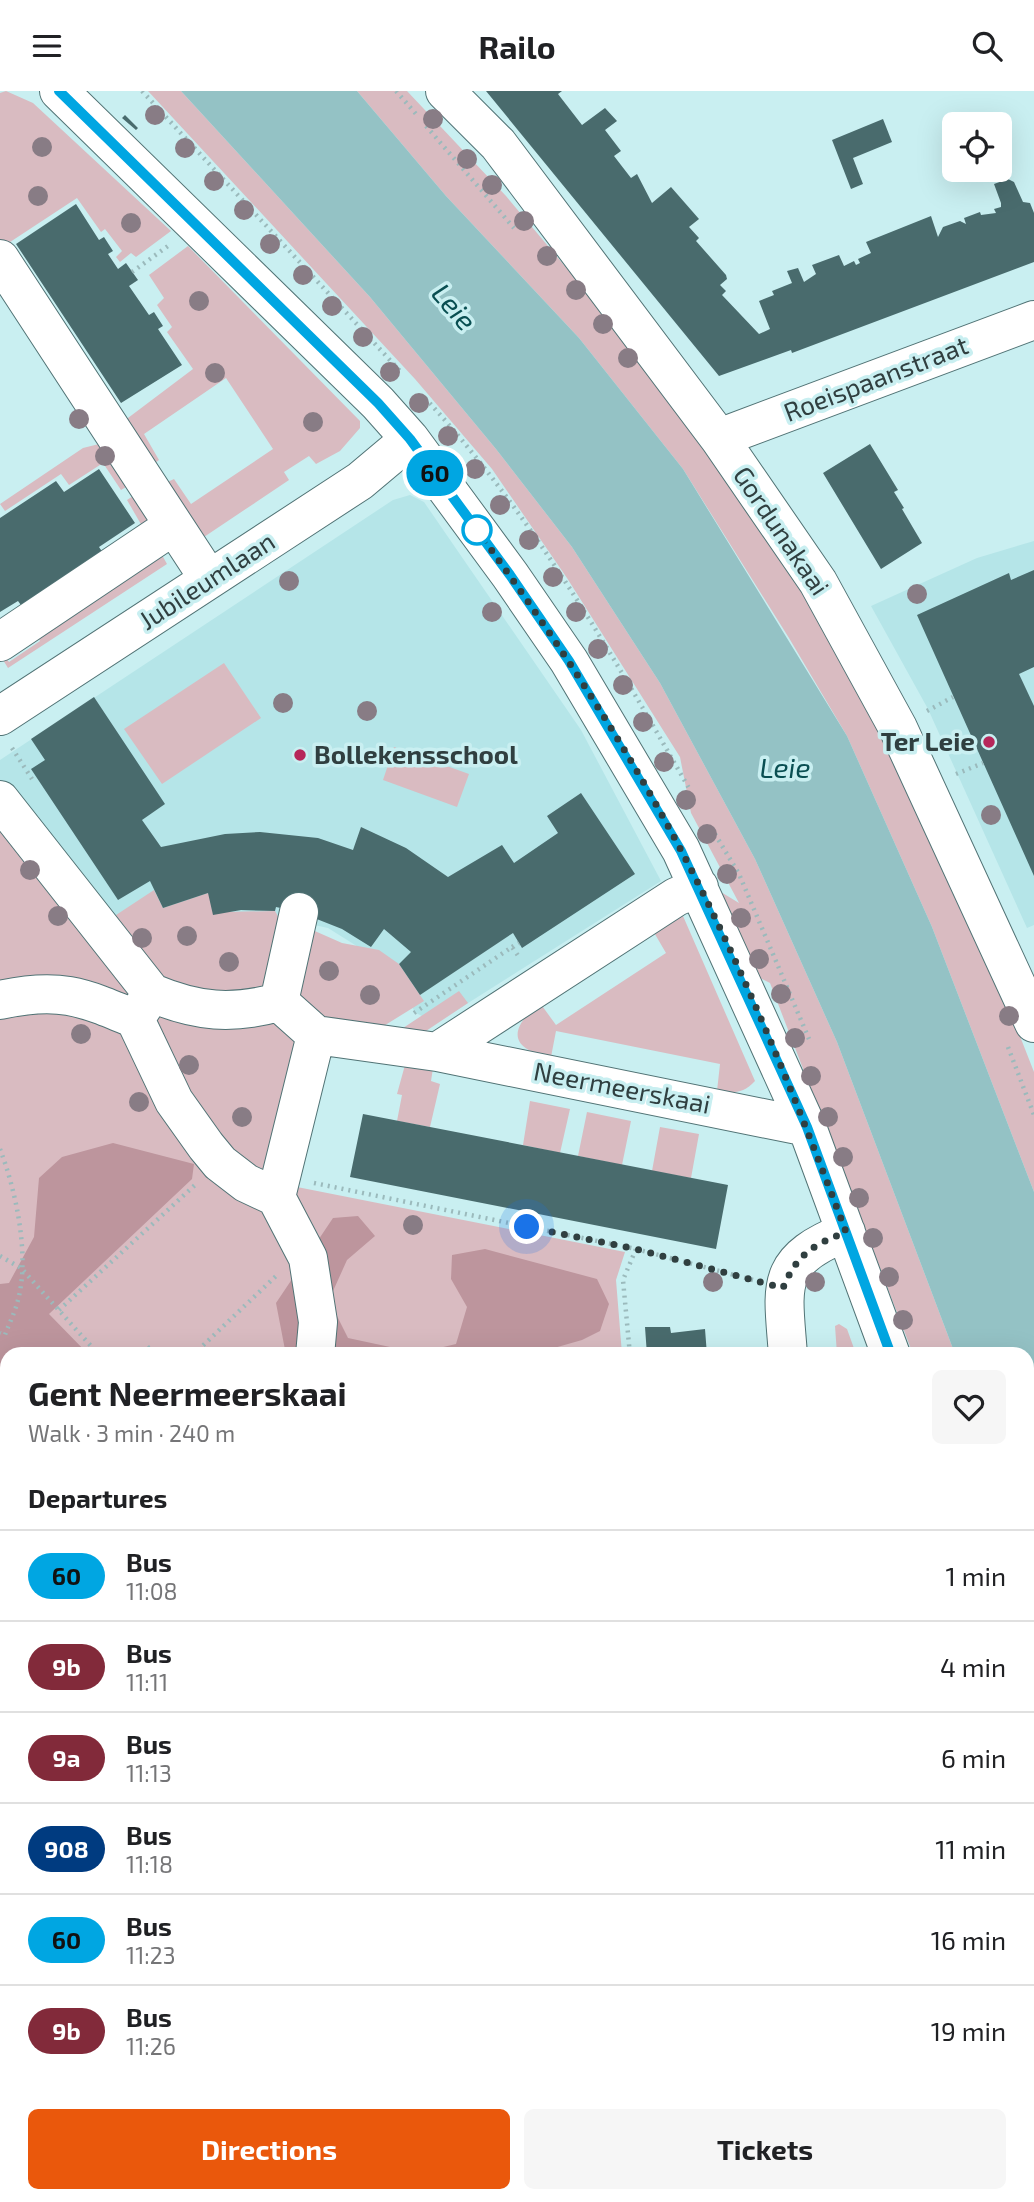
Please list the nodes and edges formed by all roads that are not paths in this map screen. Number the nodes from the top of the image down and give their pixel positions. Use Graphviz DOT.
graph roads {
  1 [pos="60,91"];
  2 [pos="444,91"];
  3 [pos="0,259"];
  4 [pos="1034,320"];
  5 [pos="719,438"];
  6 [pos="410,439"];
  7 [pos="173,526"];
  8 [pos="209,579"];
  9 [pos="0,642"];
  10 [pos="0,716"];
  11 [pos="0,800"];
  12 [pos="699,887"];
  13 [pos="299,912"];
  14 [pos="0,1000"];
  15 [pos="279,1002"];
  16 [pos="143,1006"];
  17 [pos="1020,1034"];
  18 [pos="316,1035"];
  19 [pos="437,1052"];
  20 [pos="807,1127"];
  21 [pos="280,1186"];
  22 [pos="846,1232"];
  23 [pos="316,1347"];
  24 [pos="787,1347"];
  25 [pos="888,1347"];
  1 -- 6 [label="street"];
  2 -- 5 [label="street, Gordunakaai"];
  3 -- 7 [label="street"];
  4 -- 5 [label="street, Roeispaanstraat"];
  5 -- 17 [label="street, Gordunakaai"];
  6 -- 8 [label="street, Jubileumlaan"];
  6 -- 12 [label="street"];
  7 -- 8 [label="street"];
  7 -- 9 [label="street"];
  8 -- 10 [label="street, Jubileumlaan"];
  11 -- 16 [label="street"];
  12 -- 19 [label="street"];
  12 -- 20 [label="street"];
  13 -- 15 [label="street"];
  14 -- 16 [label="street"];
  15 -- 16 [label="street"];
  15 -- 18 [label="street"];
  16 -- 21 [label="street"];
  18 -- 19 [label="street, Neermeerskaai"];
  18 -- 21 [label="street"];
  19 -- 20 [label="street, Neermeerskaai"];
  20 -- 22 [label="street"];
  21 -- 23 [label="street"];
  22 -- 24 [label="street"];
  22 -- 25 [label="street"];
}
